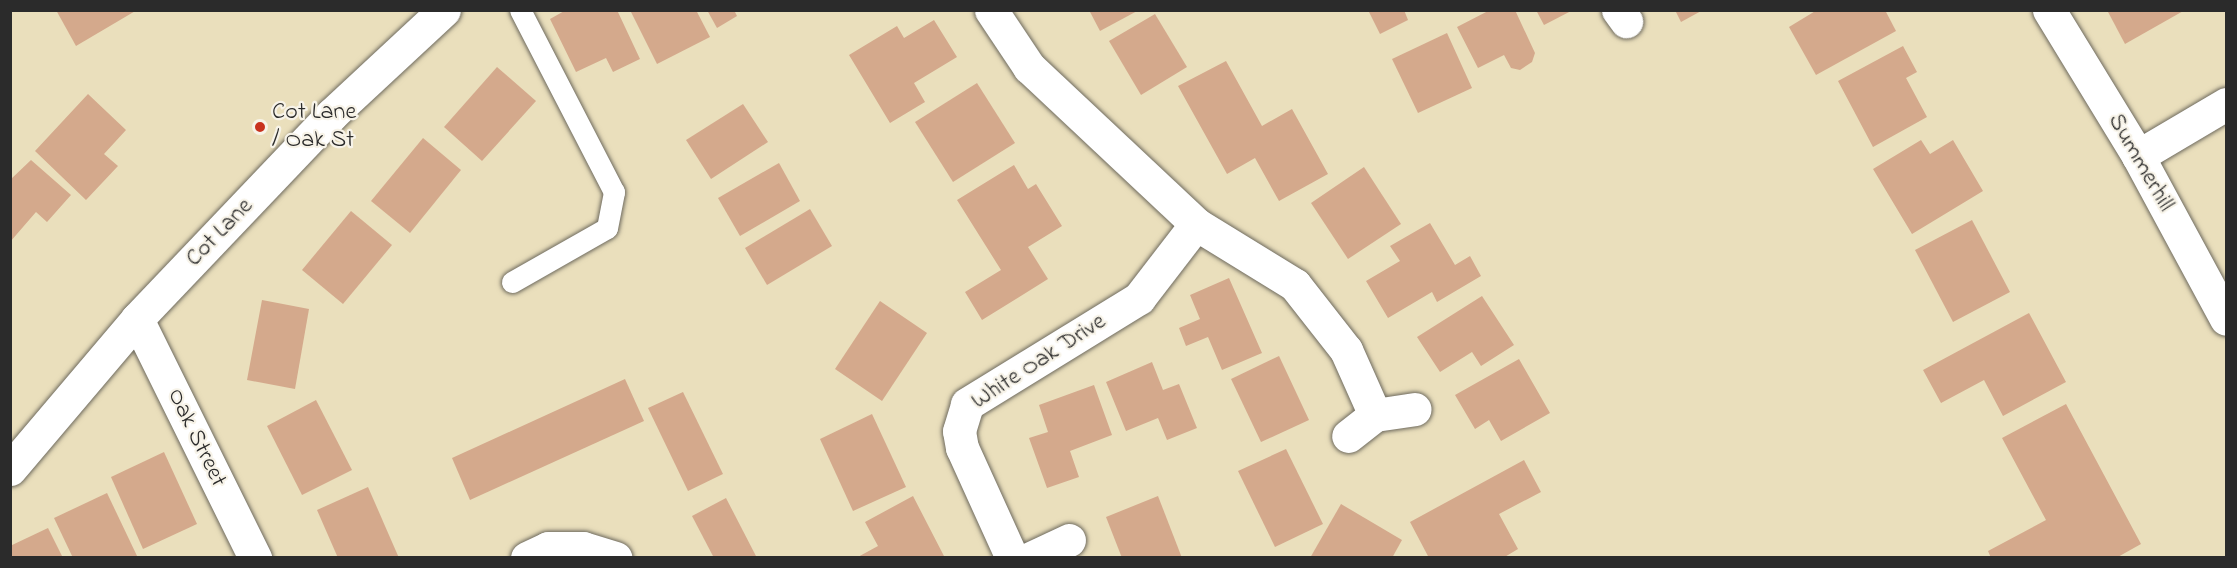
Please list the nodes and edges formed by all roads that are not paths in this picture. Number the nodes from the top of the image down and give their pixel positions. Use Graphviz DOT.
graph roads {
  1 [pos="444,10"];
  2 [pos="520,10"];
  3 [pos="991,10"];
  4 [pos="2049,10"];
  5 [pos="2226,105"];
  6 [pos="2138,156"];
  7 [pos="1196,224"];
  8 [pos="512,282"];
  9 [pos="137,319"];
  10 [pos="2226,319"];
  11 [pos="1415,409"];
  12 [pos="1375,415"];
  13 [pos="1348,436"];
  14 [pos="10,469"];
  15 [pos="1069,540"];
  16 [pos="255,558"];
  17 [pos="527,558"];
  18 [pos="616,558"];
  19 [pos="1012,558"];
  20 [pos="1031,558"];
  1 -- 9 [label="street, Cot Lane"];
  2 -- 8 [label="lane"];
  3 -- 7 [label="street"];
  4 -- 6 [label="street, Summerhill"];
  5 -- 6 [label="street"];
  6 -- 10 [label="street, Summerhill"];
  7 -- 12 [label="street"];
  7 -- 19 [label="street, White Oak Drive"];
  9 -- 14 [label="street, Cot Lane"];
  9 -- 16 [label="street, Oak Street"];
  11 -- 12 [label="street"];
  12 -- 13 [label="street"];
  15 -- 20 [label="street"];
  17 -- 18 [label="street"];
}
